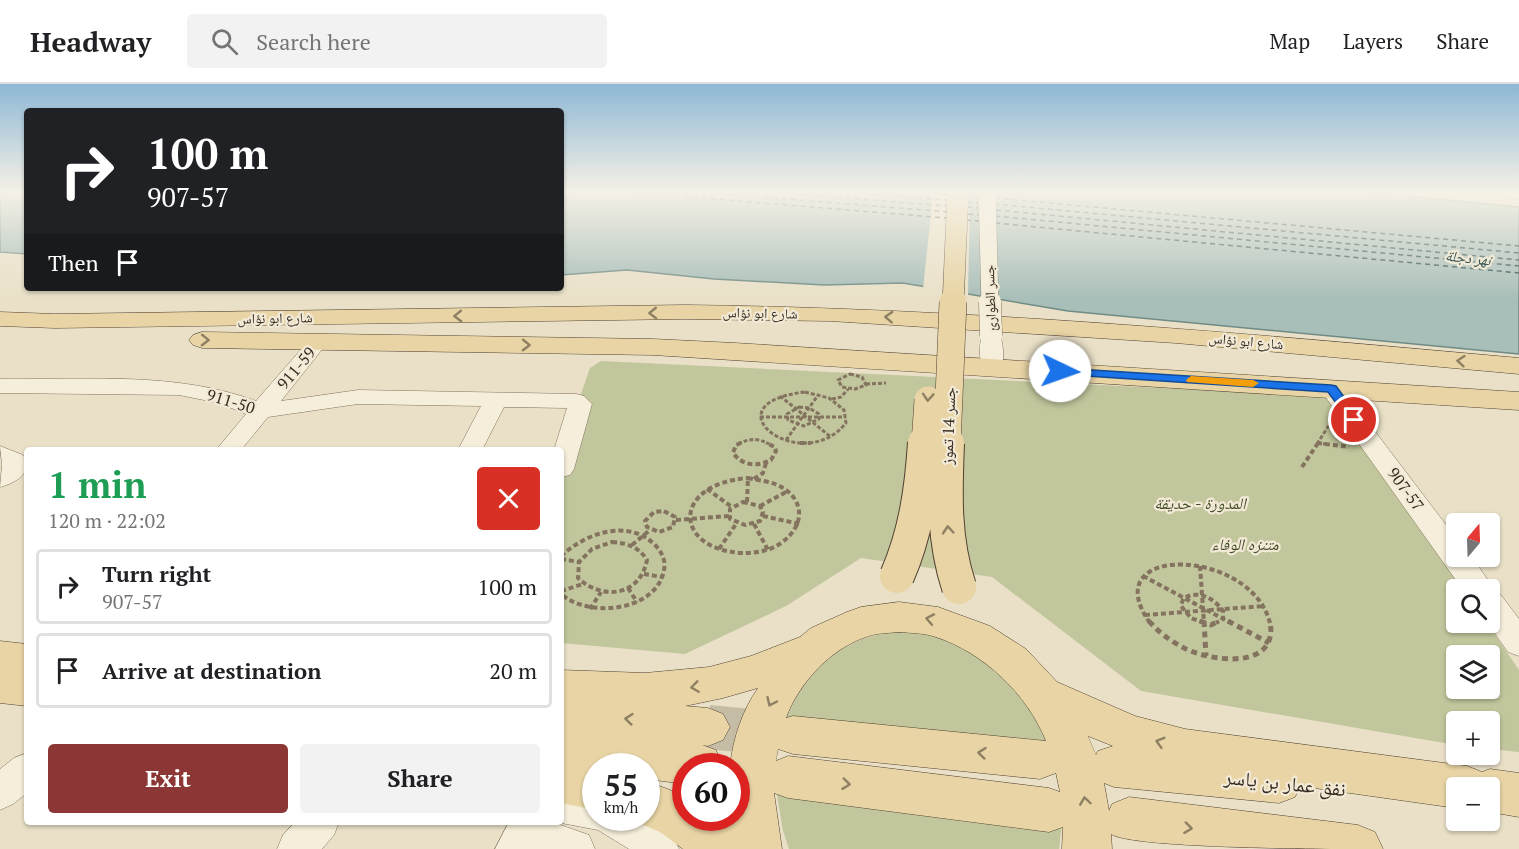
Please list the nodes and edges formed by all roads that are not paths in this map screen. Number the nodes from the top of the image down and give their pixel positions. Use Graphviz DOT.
graph roads {
  1 [pos="942,229"];
  2 [pos="956,229"];
  3 [pos="988,229"];
  4 [pos="685,312"];
  5 [pos="0,320"];
  6 [pos="1176,334"];
  7 [pos="0,336"];
  8 [pos="318,342"];
  9 [pos="735,351"];
  10 [pos="1519,366"];
  11 [pos="992,367"];
  12 [pos="1220,381"];
  13 [pos="0,386"];
  14 [pos="1337,397"];
  15 [pos="496,399"];
  16 [pos="1519,401"];
  17 [pos="260,411"];
  18 [pos="230,447"];
  19 [pos="472,447"];
  20 [pos="0,454"];
  21 [pos="564,459"];
  22 [pos="0,479"];
  23 [pos="1472,579"];
  24 [pos="1500,617"];
  25 [pos="859,622"];
  26 [pos="1519,643"];
  27 [pos="996,648"];
  28 [pos="810,649"];
  29 [pos="0,657"];
  30 [pos="24,660"];
  31 [pos="0,686"];
  32 [pos="564,687"];
  33 [pos="24,688"];
  34 [pos="1042,694"];
  35 [pos="564,713"];
  36 [pos="704,746"];
  37 [pos="564,748"];
  38 [pos="1040,759"];
  39 [pos="1114,766"];
  40 [pos="24,772"];
  41 [pos="564,783"];
  42 [pos="1446,785"];
  43 [pos="582,786"];
  44 [pos="0,792"];
  45 [pos="1500,792"];
  46 [pos="1519,795"];
  47 [pos="1446,799"];
  48 [pos="1500,804"];
  49 [pos="1519,806"];
  50 [pos="564,807"];
  51 [pos="660,807"];
  52 [pos="582,810"];
  53 [pos="1049,810"];
  54 [pos="1130,820"];
  55 [pos="635,831"];
  56 [pos="515,849"];
  57 [pos="575,849"];
  58 [pos="659,849"];
  59 [pos="721,849"];
  60 [pos="757,849"];
  61 [pos="1087,849"];
  62 [pos="1358,849"];
  1 -- 25 [label="main road, جسر 14 تموز, one-way, bridge"];
  27 -- 2 [label="main road, جسر 14 تموز, one-way, bridge"];
  3 -- 11 [label="street, جسر الطوارئ, bridge"];
  4 -- 5 [label="main road, شارع ابو نؤاس, one-way"];
  6 -- 4 [label="main road, شارع ابو نؤاس, one-way"];
  4 -- 9 [label="main road"];
  10 -- 6 [label="main road, شارع ابو نؤاس, one-way"];
  6 -- 12 [label="main road"];
  7 -- 8 [label="main road, شارع ابو نؤاس, one-way"];
  8 -- 9 [label="main road, شارع ابو نؤاس, one-way"];
  8 -- 17 [label="street, 911-59"];
  9 -- 11 [label="main road, شارع ابو نؤاس"];
  11 -- 12 [label="main road, شارع ابو نؤاس"];
  12 -- 14 [label="main road, شارع ابو نؤاس"];
  13 -- 17 [label="street, 911-50"];
  14 -- 16 [label="main road, شارع ابو نؤاس"];
  14 -- 23 [label="street, 907-57"];
  15 -- 17 [label="street, 911-50"];
  15 -- 19 [label="street"];
  15 -- 21 [label="street, 911-50"];
  17 -- 18 [label="street, 911-59"];
  20 -- 22 [label="street"];
  24 -- 26 [label="street"];
  27 -- 25 [label="main road, one-way"];
  25 -- 28 [label="main road"];
  27 -- 34 [label="main road"];
  28 -- 32 [label="main road, one-way"];
  28 -- 60 [label="main road, one-way"];
  29 -- 30 [label="main road"];
  31 -- 33 [label="main road"];
  42 -- 34 [label="main road, one-way"];
  61 -- 34 [label="main road, one-way"];
  36 -- 35 [label="main road, one-way"];
  36 -- 37 [label="main road"];
  38 -- 53 [label="main road, one-way"];
  39 -- 47 [label="main road, نفق عمار بن ياسر"];
  40 -- 44 [label="street"];
  41 -- 43 [label="main road"];
  45 -- 46 [label="main road"];
  48 -- 49 [label="main road"];
  50 -- 52 [label="street"];
  51 -- 59 [label="main road"];
  54 -- 62 [label="main road, one-way"];
  55 -- 58 [label="street"];
  56 -- 57 [label="street"];
}
